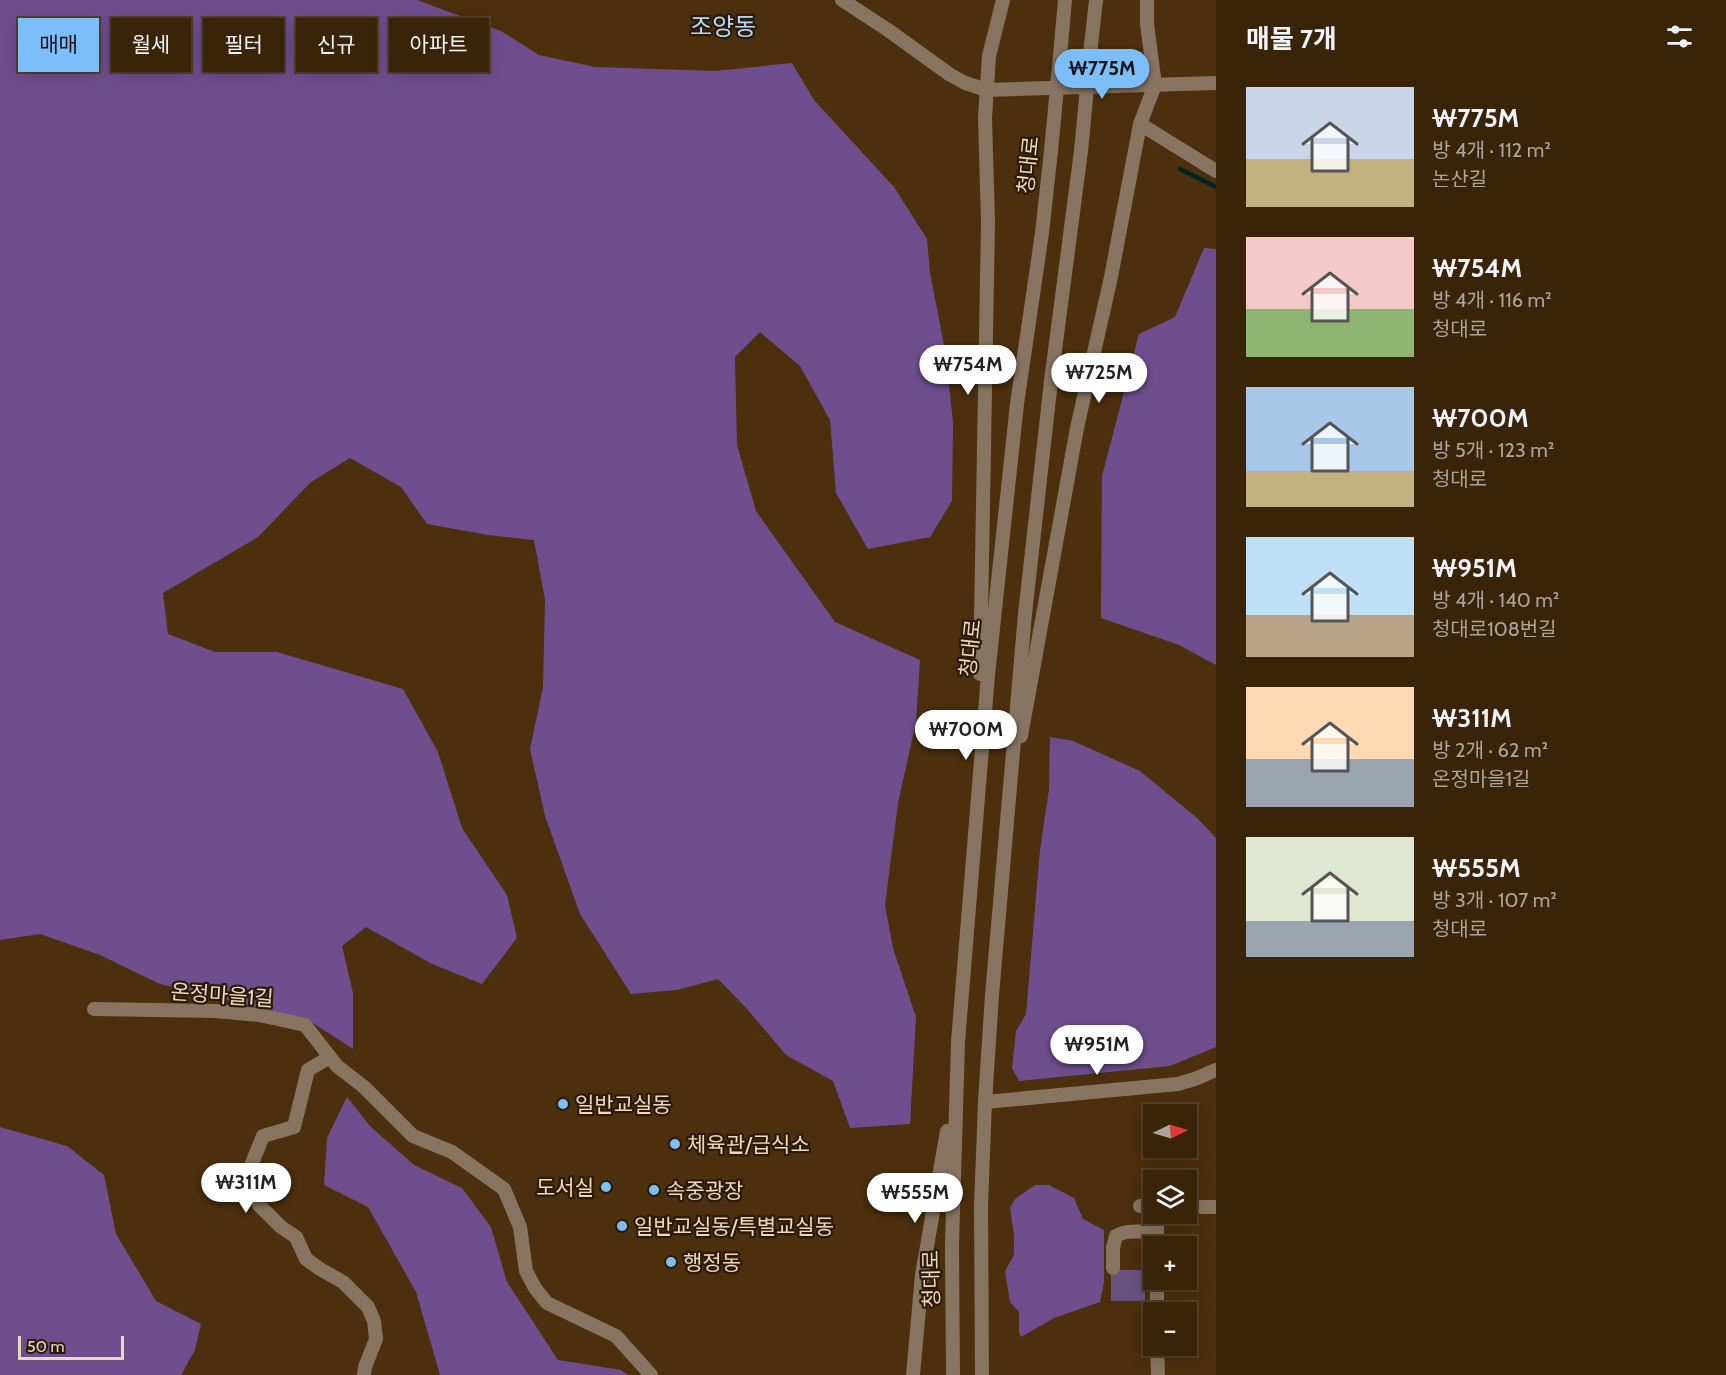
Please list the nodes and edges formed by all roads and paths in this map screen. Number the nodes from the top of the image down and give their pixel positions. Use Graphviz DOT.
graph roads {
  1 [pos="842,0"];
  2 [pos="1003,0"];
  3 [pos="1065,0"];
  4 [pos="1095,0"];
  5 [pos="1147,0"];
  6 [pos="1216,83"];
  7 [pos="1155,85"];
  8 [pos="987,90"];
  9 [pos="1140,124"];
  10 [pos="1216,171"];
  11 [pos="978,798"];
  12 [pos="1009,806"];
  13 [pos="94,1009"];
  14 [pos="330,1057"];
  15 [pos="1216,1070"];
  16 [pos="956,1078"];
  17 [pos="985,1102"];
  18 [pos="1197,1207"];
  19 [pos="1216,1207"];
  20 [pos="1157,1224"];
  21 [pos="1157,1232"];
  22 [pos="1157,1236"];
  23 [pos="1113,1268"];
  24 [pos="1158,1356"];
  25 [pos="364,1375"];
  26 [pos="651,1375"];
  27 [pos="913,1375"];
  28 [pos="953,1375"];
  29 [pos="982,1375"];
  30 [pos="1158,1375"];
  1 -- 8 [label="street"];
  2 -- 8 [label="street"];
  3 -- 11 [label="street, 청대로, bridge"];
  4 -- 12 [label="street, bridge"];
  5 -- 7 [label="street"];
  6 -- 7 [label="street"];
  7 -- 8 [label="street"];
  7 -- 9 [label="street"];
  8 -- 11 [label="street"];
  9 -- 10 [label="street"];
  9 -- 12 [label="street"];
  11 -- 16 [label="street, 청대로"];
  12 -- 17 [label="street"];
  13 -- 14 [label="street, 온정마을1길"];
  14 -- 25 [label="street"];
  14 -- 26 [label="street, 온정마을1길"];
  15 -- 17 [label="street"];
  16 -- 27 [label="street"];
  16 -- 28 [label="street, 청대로"];
  17 -- 29 [label="street"];
  18 -- 19 [label="street"];
  20 -- 21 [label="street"];
  21 -- 22 [label="street"];
  21 -- 23 [label="street"];
  24 -- 30 [label="street"];
}
